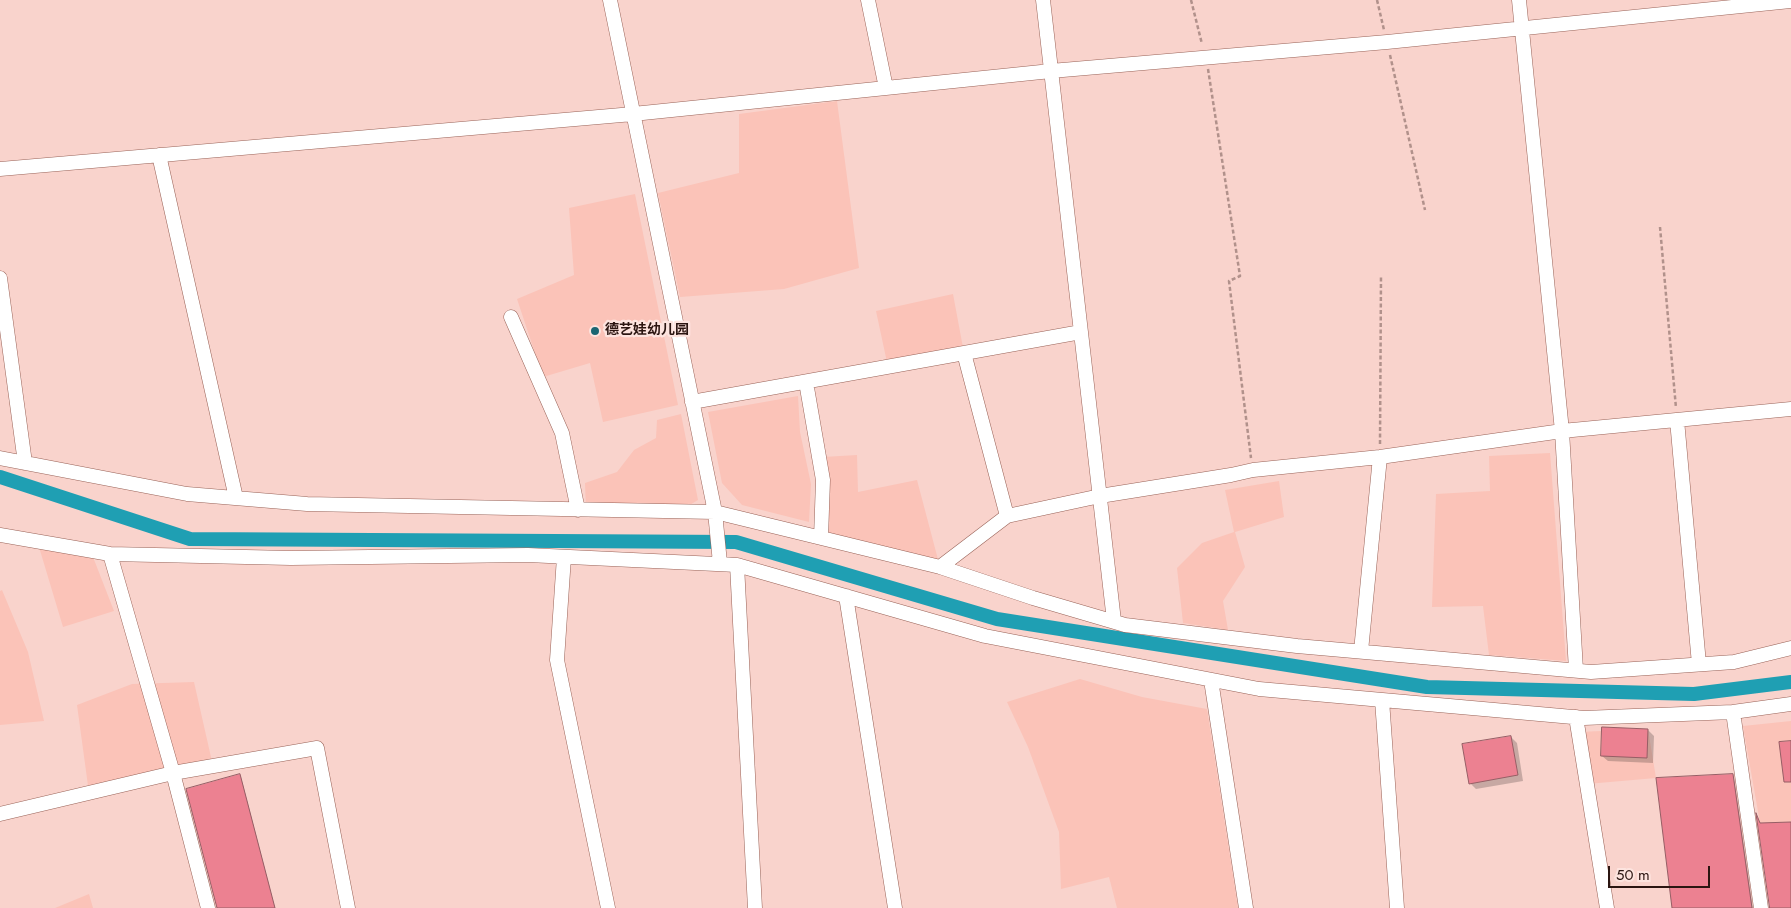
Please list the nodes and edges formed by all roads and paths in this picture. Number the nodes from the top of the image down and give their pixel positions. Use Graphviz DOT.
graph roads {
  1 [pos="610,0"];
  2 [pos="868,0"];
  3 [pos="1043,0"];
  4 [pos="1190,0"];
  5 [pos="1377,0"];
  6 [pos="1519,0"];
  7 [pos="1791,1"];
  8 [pos="1522,28"];
  9 [pos="1387,42"];
  10 [pos="1206,58"];
  11 [pos="1052,71"];
  12 [pos="886,88"];
  13 [pos="633,114"];
  14 [pos="160,155"];
  15 [pos="0,169"];
  16 [pos="1425,210"];
  17 [pos="1660,228"];
  18 [pos="1381,276"];
  19 [pos="0,278"];
  20 [pos="511,317"];
  21 [pos="1081,332"];
  22 [pos="964,353"];
  23 [pos="806,382"];
  24 [pos="692,402"];
  25 [pos="1791,409"];
  26 [pos="1677,420"];
  27 [pos="1562,430"];
  28 [pos="1380,457"];
  29 [pos="0,458"];
  30 [pos="25,463"];
  31 [pos="1253,470"];
  32 [pos="1100,496"];
  33 [pos="236,498"];
  34 [pos="578,510"];
  35 [pos="715,512"];
  36 [pos="1007,516"];
  37 [pos="0,535"];
  38 [pos="822,538"];
  39 [pos="110,554"];
  40 [pos="564,557"];
  41 [pos="720,563"];
  42 [pos="737,565"];
  43 [pos="940,567"];
  44 [pos="846,596"];
  45 [pos="1114,621"];
  46 [pos="1791,648"];
  47 [pos="1362,651"];
  48 [pos="1699,664"];
  49 [pos="1576,670"];
  50 [pos="1211,680"];
  51 [pos="1382,700"];
  52 [pos="1791,704"];
  53 [pos="1733,712"];
  54 [pos="1576,717"];
  55 [pos="173,772"];
  56 [pos="0,814"];
  57 [pos="208,908"];
  58 [pos="348,908"];
  59 [pos="608,908"];
  60 [pos="755,908"];
  61 [pos="895,908"];
  62 [pos="1246,908"];
  63 [pos="1397,908"];
  64 [pos="1607,908"];
  65 [pos="1761,908"];
  1 -- 13 [label="street"];
  2 -- 12 [label="street"];
  3 -- 11 [label="street"];
  4 -- 10 [label="path"];
  5 -- 9 [label="path"];
  6 -- 8 [label="street"];
  7 -- 8 [label="street"];
  8 -- 9 [label="street"];
  8 -- 27 [label="street"];
  9 -- 10 [label="street"];
  9 -- 16 [label="path"];
  10 -- 11 [label="street"];
  10 -- 31 [label="path"];
  11 -- 12 [label="street"];
  11 -- 21 [label="street"];
  12 -- 13 [label="street"];
  13 -- 14 [label="street"];
  13 -- 24 [label="street"];
  14 -- 15 [label="street"];
  14 -- 33 [label="street"];
  17 -- 26 [label="path"];
  18 -- 28 [label="path"];
  19 -- 30 [label="street"];
  20 -- 34 [label="street"];
  21 -- 22 [label="street"];
  21 -- 32 [label="street"];
  22 -- 23 [label="street"];
  22 -- 36 [label="street"];
  23 -- 24 [label="street"];
  23 -- 38 [label="street"];
  24 -- 35 [label="street"];
  25 -- 26 [label="street"];
  26 -- 27 [label="street"];
  26 -- 48 [label="street"];
  27 -- 28 [label="street"];
  27 -- 49 [label="street"];
  28 -- 31 [label="street"];
  28 -- 47 [label="street"];
  29 -- 30 [label="street"];
  30 -- 33 [label="street"];
  31 -- 32 [label="street"];
  32 -- 36 [label="street"];
  32 -- 45 [label="street"];
  33 -- 34 [label="street"];
  34 -- 35 [label="street"];
  35 -- 38 [label="street"];
  35 -- 41 [label="street"];
  36 -- 43 [label="street"];
  37 -- 39 [label="street"];
  38 -- 43 [label="street"];
  39 -- 40 [label="street"];
  39 -- 55 [label="street"];
  40 -- 41 [label="street"];
  40 -- 59 [label="street"];
  41 -- 42 [label="street"];
  42 -- 44 [label="street"];
  42 -- 60 [label="street"];
  43 -- 45 [label="street"];
  44 -- 50 [label="street"];
  44 -- 61 [label="street"];
  45 -- 47 [label="street"];
  46 -- 48 [label="street"];
  47 -- 49 [label="street"];
  48 -- 49 [label="street"];
  50 -- 51 [label="street"];
  50 -- 62 [label="street"];
  51 -- 54 [label="street"];
  51 -- 63 [label="street"];
  52 -- 53 [label="street"];
  53 -- 54 [label="street"];
  53 -- 65 [label="street"];
  54 -- 64 [label="street"];
  55 -- 56 [label="street"];
  55 -- 57 [label="street"];
  55 -- 58 [label="street"];
}
